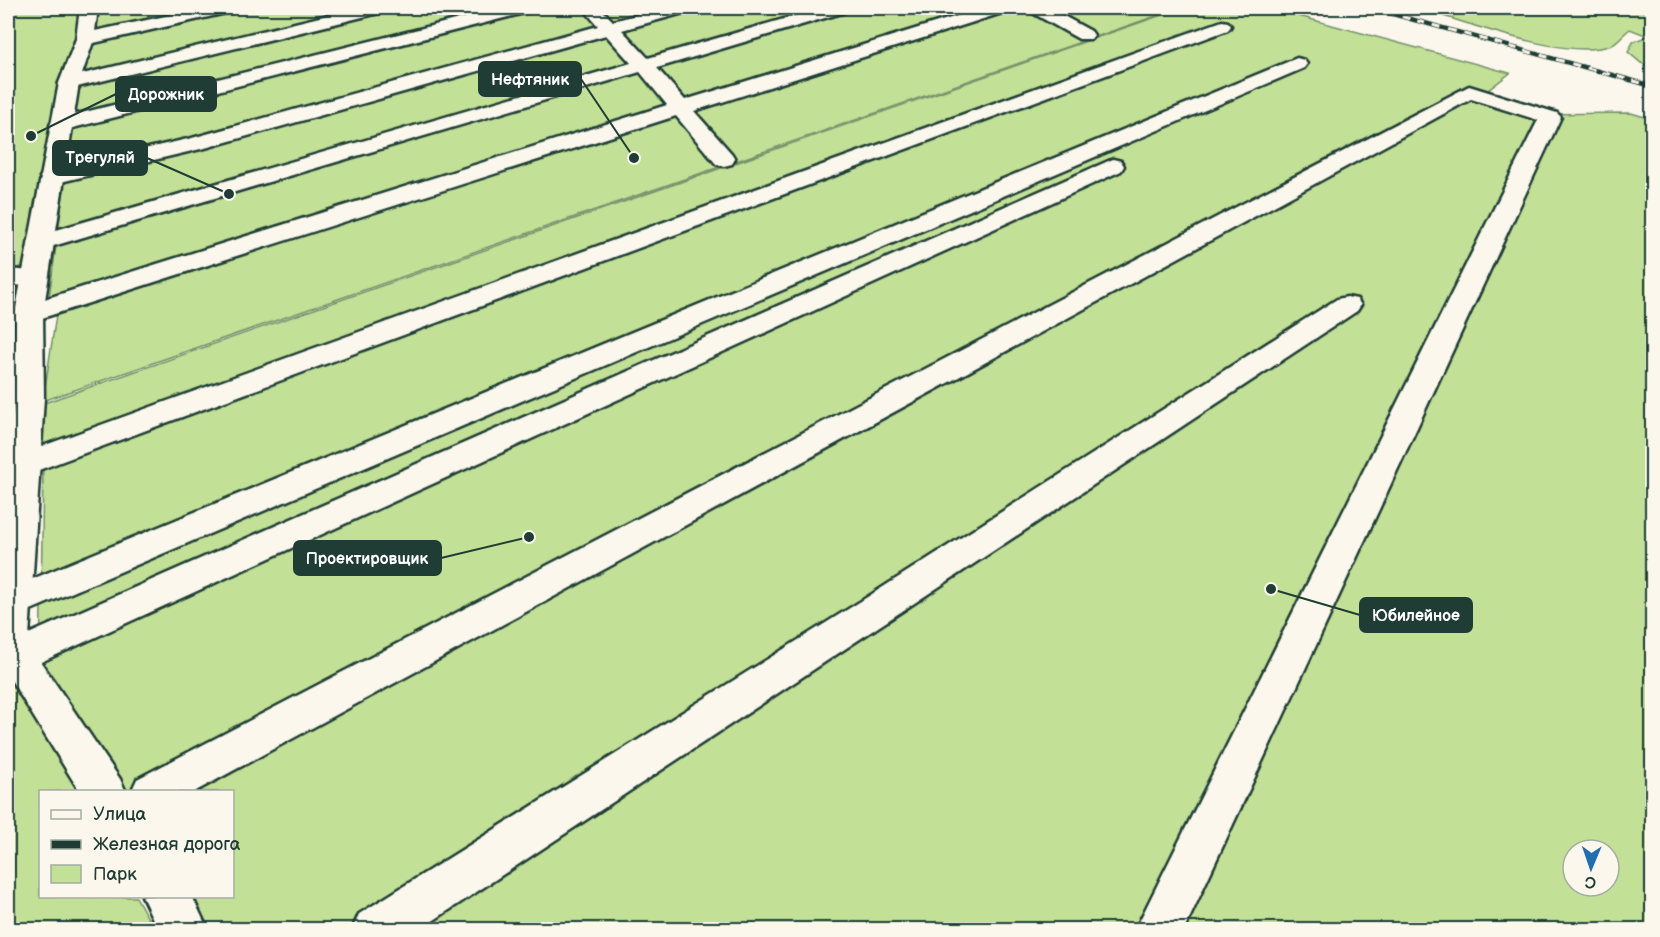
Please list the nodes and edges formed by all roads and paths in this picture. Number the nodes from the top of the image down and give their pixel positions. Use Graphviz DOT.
graph roads {
  1 [pos="226,8"];
  2 [pos="378,8"];
  3 [pos="522,8"];
  4 [pos="591,8"];
  5 [pos="681,8"];
  6 [pos="838,8"];
  7 [pos="999,8"];
  8 [pos="1037,8"];
  9 [pos="91,21"];
  10 [pos="1222,26"];
  11 [pos="608,28"];
  12 [pos="1085,35"];
  13 [pos="1297,64"];
  14 [pos="644,65"];
  15 [pos="69,83"];
  16 [pos="678,108"];
  17 [pos="61,125"];
  18 [pos="1130,135"];
  19 [pos="724,159"];
  20 [pos="52,177"];
  21 [pos="41,242"];
  22 [pos="21,278"];
  23 [pos="1347,306"];
  24 [pos="29,313"];
  25 [pos="24,464"];
  26 [pos="12,632"];
  27 [pos="103,790"];
  28 [pos="157,790"];
  29 [pos="167,898"];
  30 [pos="184,930"];
  31 [pos="376,930"];
  32 [pos="1159,930"];
  1 -- 9 [label="street"];
  2 -- 15 [label="street"];
  3 -- 17 [label="street"];
  4 -- 11 [label="street"];
  5 -- 11 [label="street"];
  6 -- 14 [label="street"];
  7 -- 16 [label="street"];
  8 -- 12 [label="street"];
  9 -- 15 [label="street"];
  10 -- 25 [label="street"];
  11 -- 14 [label="street"];
  11 -- 20 [label="street"];
  13 -- 18 [label="street"];
  14 -- 16 [label="street"];
  14 -- 21 [label="street"];
  15 -- 17 [label="street"];
  16 -- 19 [label="street"];
  16 -- 24 [label="street"];
  17 -- 20 [label="street"];
  18 -- 26 [label="street"];
  18 -- 26 [label="street"];
  20 -- 21 [label="street"];
  21 -- 22 [label="street"];
  22 -- 24 [label="street"];
  23 -- 31 [label="street"];
  24 -- 25 [label="street"];
  25 -- 26 [label="street"];
  26 -- 27 [label="street"];
  28 -- 32 [label="street"];
  29 -- 30 [label="street"];
}
